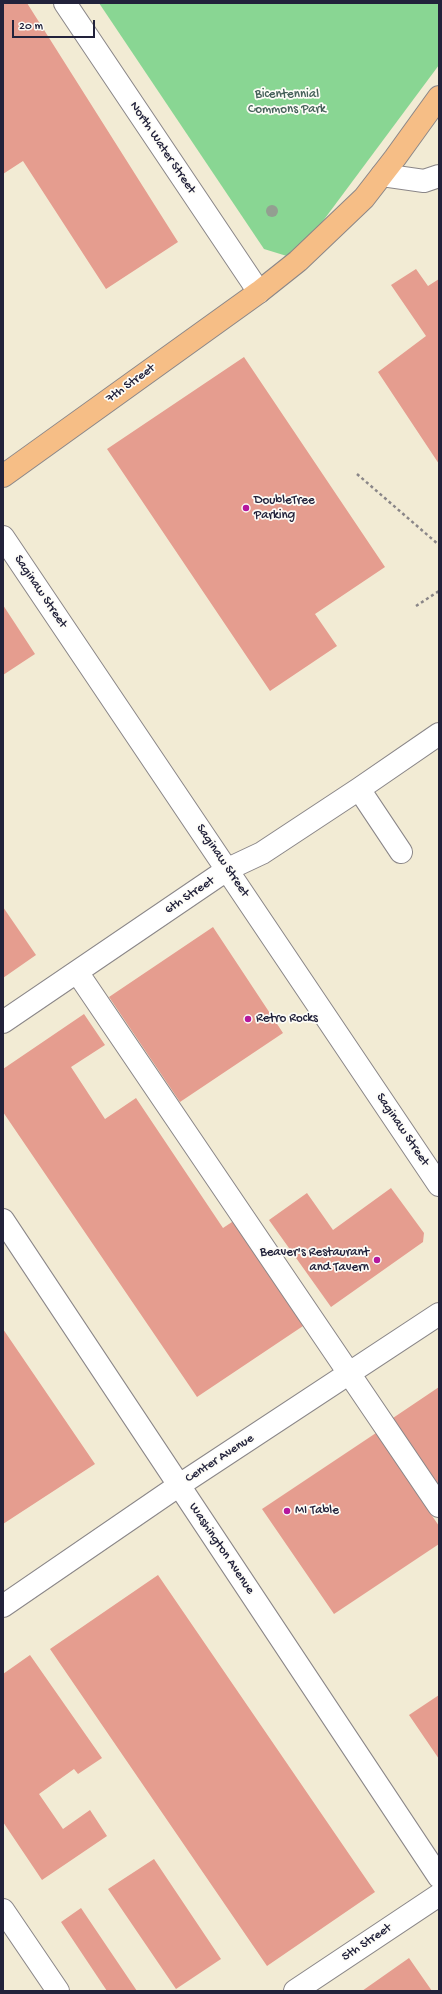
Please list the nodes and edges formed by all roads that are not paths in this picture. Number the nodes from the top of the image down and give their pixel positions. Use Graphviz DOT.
graph roads {
  1 [pos="65,3"];
  2 [pos="439,97"];
  3 [pos="382,175"];
  4 [pos="439,176"];
  5 [pos="259,292"];
  6 [pos="3,476"];
  7 [pos="3,537"];
  8 [pos="439,734"];
  9 [pos="360,789"];
  10 [pos="401,852"];
  11 [pos="228,869"];
  12 [pos="76,972"];
  13 [pos="3,1022"];
  14 [pos="439,1185"];
  15 [pos="3,1220"];
  16 [pos="439,1314"];
  17 [pos="350,1373"];
  18 [pos="178,1486"];
  19 [pos="439,1506"];
  20 [pos="3,1606"];
  21 [pos="439,1877"];
  22 [pos="439,1895"];
  23 [pos="3,1910"];
  24 [pos="58,1991"];
  25 [pos="295,1991"];
  1 -- 5 [label="street, North Water Street"];
  2 -- 3 [label="highway, 7th Street"];
  3 -- 4 [label="street"];
  3 -- 5 [label="highway, 7th Street"];
  5 -- 6 [label="highway, 7th Street"];
  7 -- 11 [label="street, Saginaw Street"];
  8 -- 9 [label="street, 6th Street"];
  9 -- 10 [label="street"];
  9 -- 11 [label="street, 6th Street"];
  11 -- 12 [label="street, 6th Street"];
  11 -- 14 [label="street, Saginaw Street"];
  12 -- 13 [label="street, 6th Street"];
  12 -- 17 [label="street"];
  15 -- 18 [label="street, Washington Avenue"];
  16 -- 17 [label="street, Center Avenue"];
  17 -- 18 [label="street, Center Avenue"];
  17 -- 19 [label="street"];
  18 -- 20 [label="street, Center Avenue"];
  18 -- 21 [label="street, Washington Avenue"];
  22 -- 25 [label="street, 5th Street"];
  23 -- 24 [label="street"];
}
